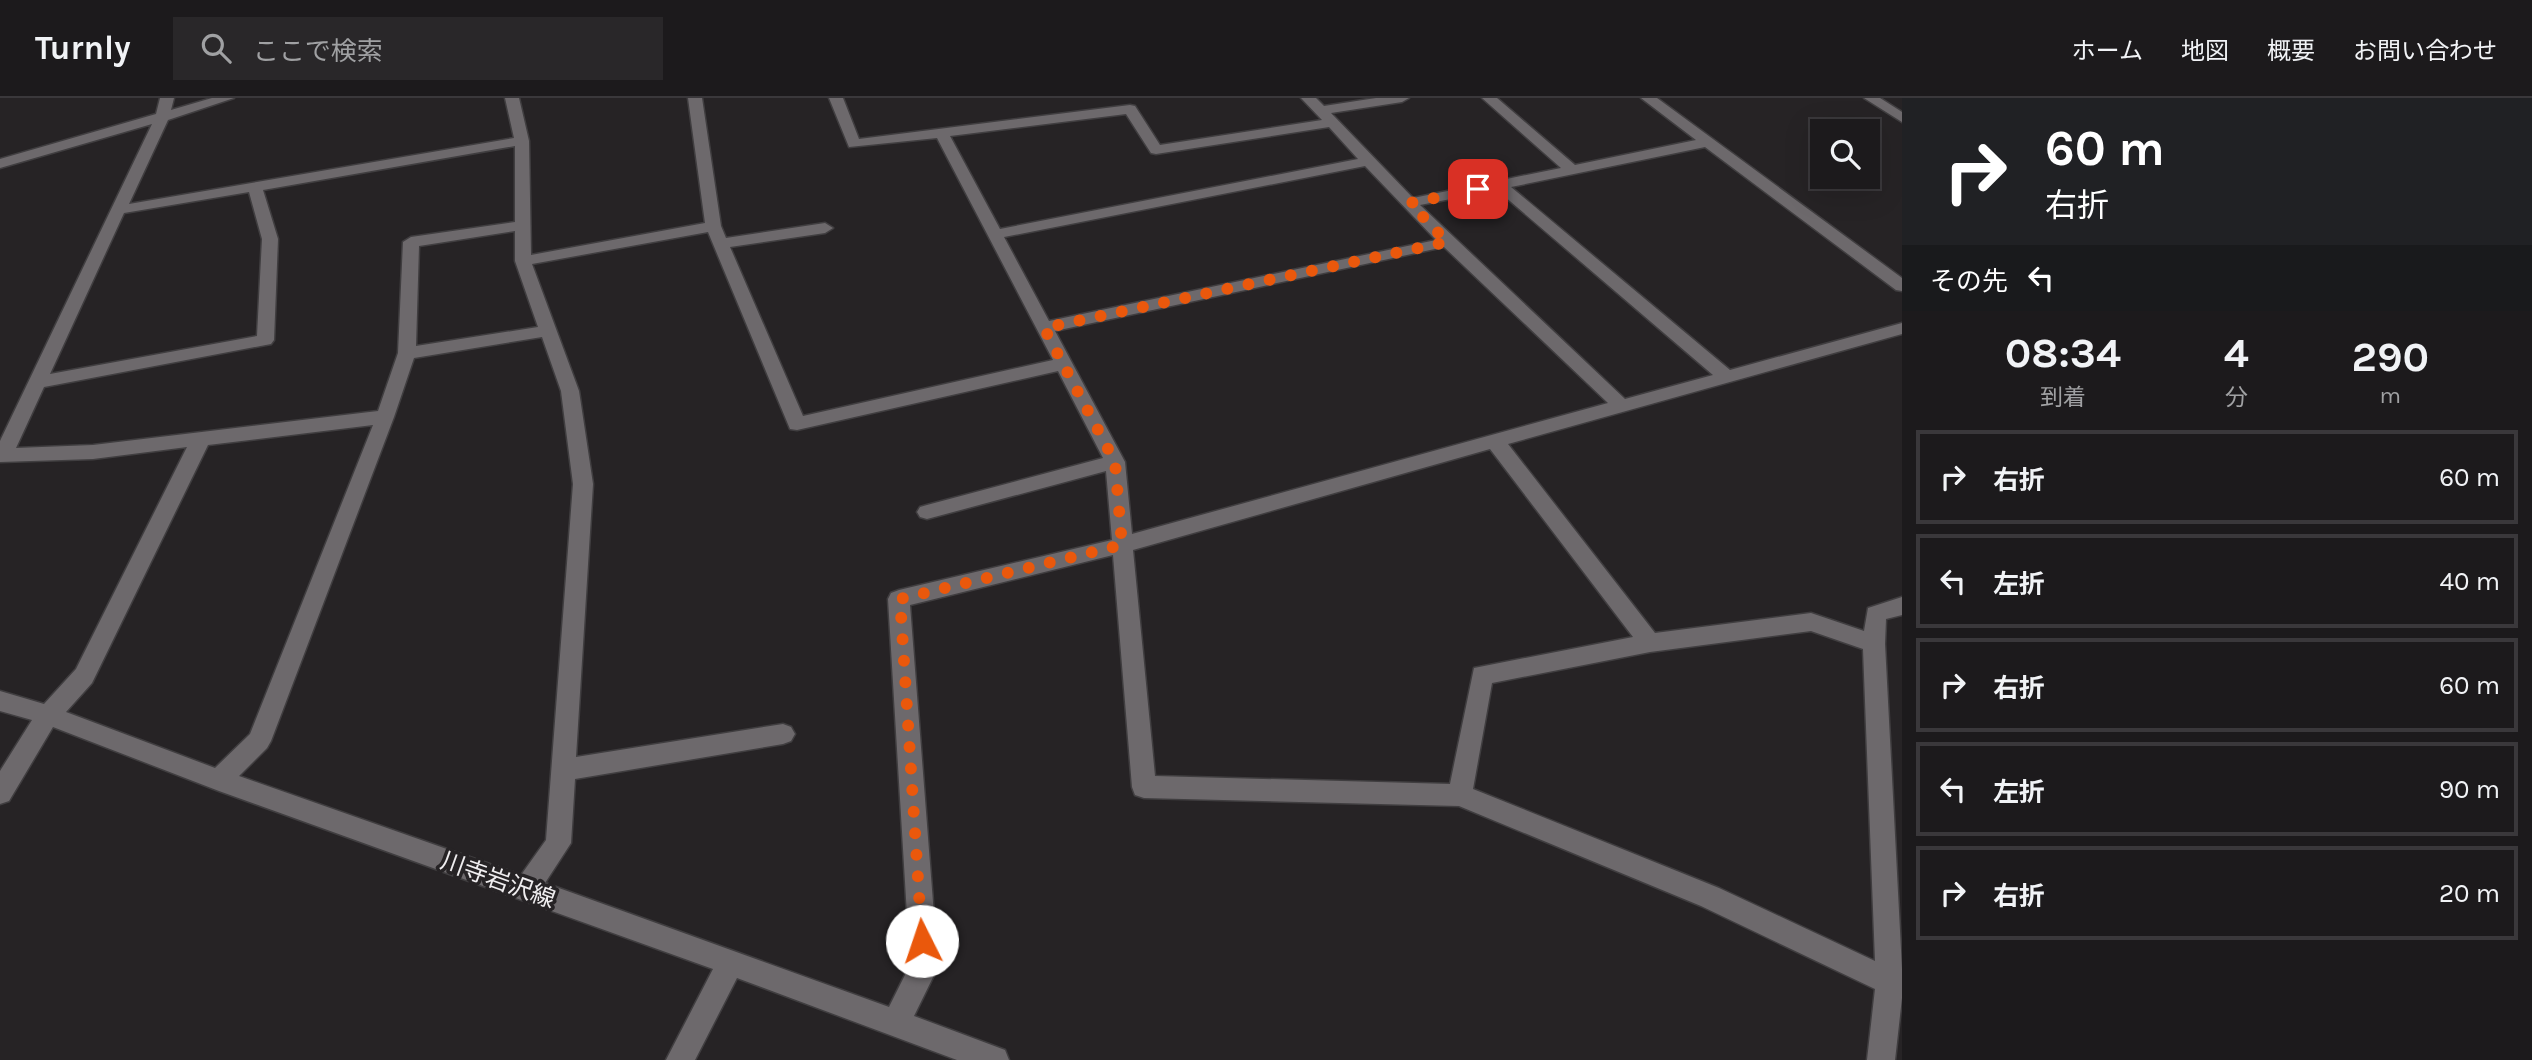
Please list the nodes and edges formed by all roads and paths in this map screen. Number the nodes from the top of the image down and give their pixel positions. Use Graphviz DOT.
graph roads {
  1 [pos="167,98"];
  2 [pos="227,98"];
  3 [pos="512,98"];
  4 [pos="695,98"];
  5 [pos="836,98"];
  6 [pos="1308,98"];
  7 [pos="1402,98"];
  8 [pos="1489,98"];
  9 [pos="1648,98"];
  10 [pos="1871,98"];
  11 [pos="162,117"];
  12 [pos="1325,117"];
  13 [pos="1902,118"];
  14 [pos="941,132"];
  15 [pos="522,141"];
  16 [pos="1709,142"];
  17 [pos="1368,161"];
  18 [pos="0,164"];
  19 [pos="1572,170"];
  20 [pos="1500,185"];
  21 [pos="255,186"];
  22 [pos="1410,203"];
  23 [pos="118,210"];
  24 [pos="523,225"];
  25 [pos="713,226"];
  26 [pos="825,228"];
  27 [pos="996,234"];
  28 [pos="1447,242"];
  29 [pos="719,244"];
  30 [pos="523,261"];
  31 [pos="1902,286"];
  32 [pos="1044,328"];
  33 [pos="1902,328"];
  34 [pos="547,331"];
  35 [pos="407,353"];
  36 [pos="1062,364"];
  37 [pos="1727,377"];
  38 [pos="37,382"];
  39 [pos="1623,407"];
  40 [pos="385,418"];
  41 [pos="202,437"];
  42 [pos="1496,443"];
  43 [pos="1,455"];
  44 [pos="1115,462"];
  45 [pos="927,512"];
  46 [pos="1122,545"];
  47 [pos="1902,606"];
  48 [pos="1650,643"];
  49 [pos="1874,645"];
  50 [pos="0,701"];
  51 [pos="47,715"];
  52 [pos="783,734"];
  53 [pos="562,770"];
  54 [pos="219,780"];
  55 [pos="0,793"];
  56 [pos="1460,795"];
  57 [pos="526,890"];
  58 [pos="731,962"];
  59 [pos="1896,983"];
  60 [pos="895,1025"];
  61 [pos="680,1060"];
  62 [pos="995,1060"];
  63 [pos="1881,1060"];
  1 -- 11 [label="street"];
  2 -- 11 [label="street"];
  3 -- 15 [label="street"];
  4 -- 25 [label="street"];
  5 -- 14 [label="street"];
  6 -- 12 [label="street"];
  7 -- 12 [label="street"];
  8 -- 19 [label="street"];
  9 -- 16 [label="street"];
  10 -- 13 [label="street"];
  11 -- 18 [label="street"];
  11 -- 23 [label="street"];
  12 -- 14 [label="street"];
  12 -- 17 [label="street"];
  14 -- 27 [label="street"];
  15 -- 21 [label="street"];
  15 -- 24 [label="street"];
  16 -- 19 [label="street"];
  16 -- 31 [label="street"];
  17 -- 22 [label="street"];
  17 -- 27 [label="street"];
  19 -- 20 [label="street"];
  20 -- 22 [label="street"];
  20 -- 37 [label="street"];
  21 -- 23 [label="street"];
  21 -- 38 [label="street"];
  22 -- 28 [label="street"];
  23 -- 38 [label="street"];
  24 -- 30 [label="street"];
  24 -- 35 [label="street"];
  25 -- 29 [label="street"];
  25 -- 30 [label="street"];
  26 -- 29 [label="street"];
  27 -- 32 [label="street"];
  28 -- 32 [label="street"];
  28 -- 39 [label="street"];
  29 -- 36 [label="street"];
  30 -- 34 [label="street"];
  32 -- 36 [label="street"];
  33 -- 37 [label="street"];
  34 -- 35 [label="street"];
  34 -- 53 [label="street"];
  35 -- 40 [label="street"];
  36 -- 44 [label="street"];
  37 -- 39 [label="street"];
  38 -- 43 [label="street"];
  39 -- 42 [label="street"];
  40 -- 41 [label="street"];
  40 -- 54 [label="street"];
  41 -- 43 [label="street"];
  41 -- 51 [label="street"];
  42 -- 46 [label="street"];
  42 -- 48 [label="street"];
  44 -- 45 [label="street"];
  44 -- 46 [label="street"];
  46 -- 56 [label="street"];
  46 -- 60 [label="street"];
  47 -- 49 [label="street"];
  48 -- 49 [label="street"];
  48 -- 56 [label="street"];
  49 -- 59 [label="street"];
  50 -- 51 [label="street, 川寺岩沢線"];
  51 -- 54 [label="street, 川寺岩沢線"];
  51 -- 55 [label="street"];
  52 -- 53 [label="street"];
  53 -- 57 [label="street"];
  54 -- 57 [label="street, 川寺岩沢線"];
  56 -- 59 [label="street"];
  57 -- 58 [label="street, 川寺岩沢線"];
  58 -- 60 [label="street, 川寺岩沢線"];
  58 -- 61 [label="street"];
  59 -- 63 [label="street"];
  60 -- 62 [label="street, 川寺岩沢線"];
}
